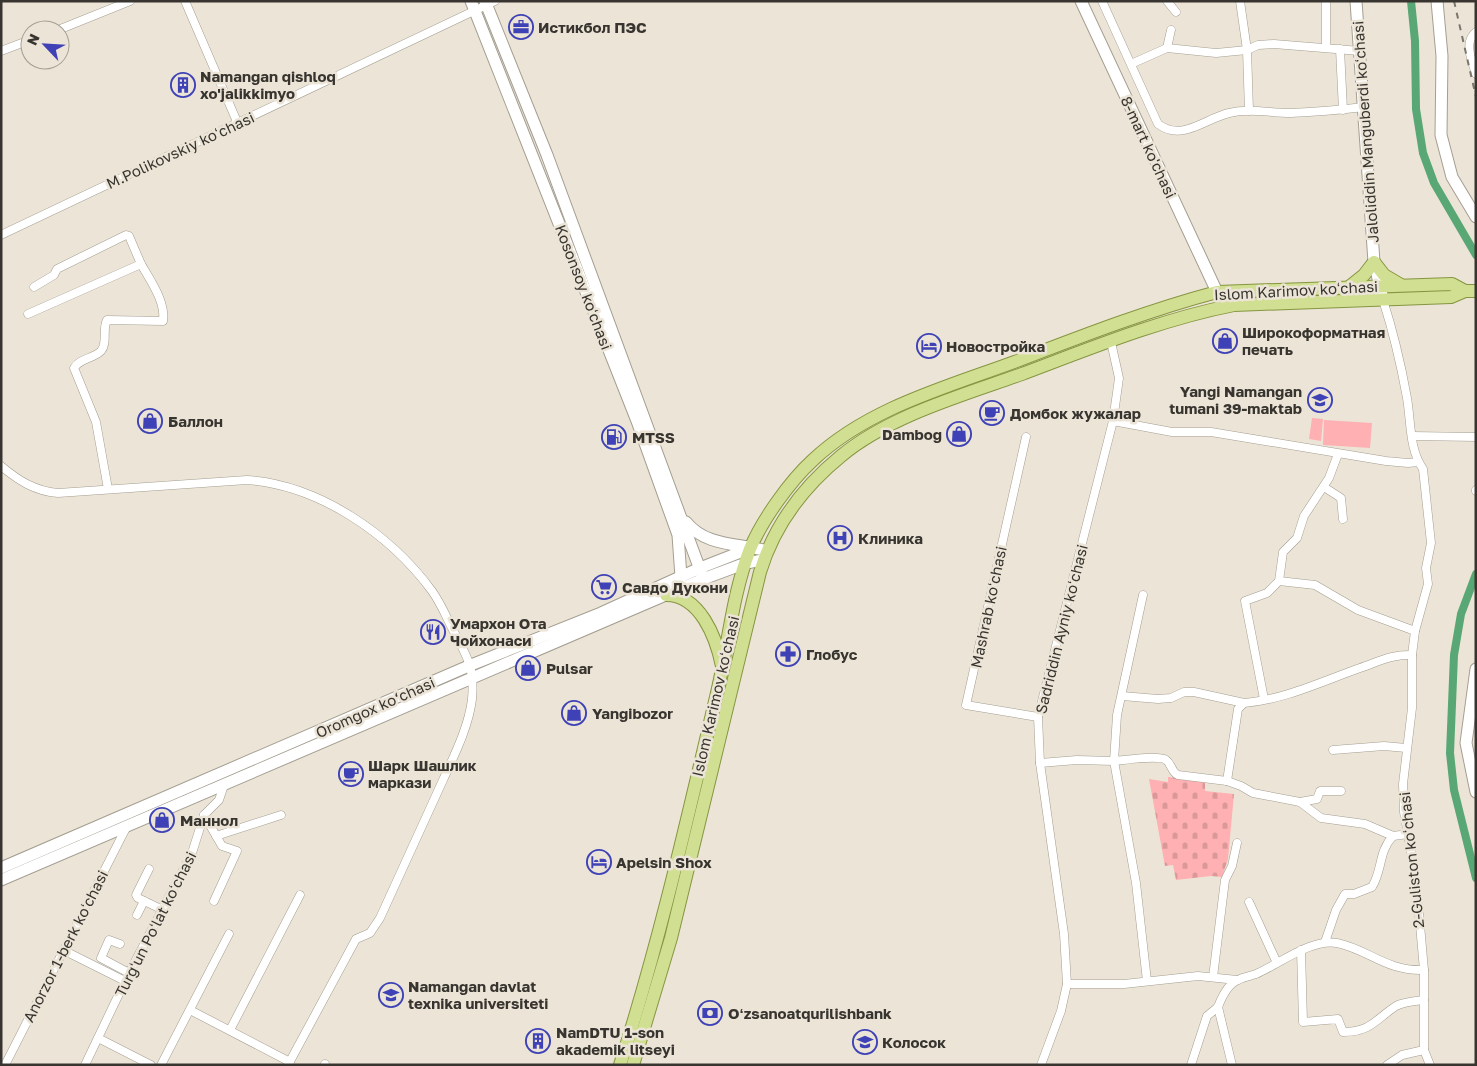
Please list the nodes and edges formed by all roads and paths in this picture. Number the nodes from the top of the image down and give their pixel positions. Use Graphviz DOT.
graph roads {
  1 [pos="130,1"];
  2 [pos="185,1"];
  3 [pos="1080,1"];
  4 [pos="1102,1"];
  5 [pos="1167,1"];
  6 [pos="1240,1"];
  7 [pos="1326,1"];
  8 [pos="1356,1"];
  9 [pos="1437,1"];
  10 [pos="489,3"];
  11 [pos="472,6"];
  12 [pos="1176,12"];
  13 [pos="70,25"];
  14 [pos="1171,30"];
  15 [pos="1476,32"];
  16 [pos="20,44"];
  17 [pos="1326,47"];
  18 [pos="1167,48"];
  19 [pos="1340,49"];
  20 [pos="1247,50"];
  21 [pos="1,51"];
  22 [pos="1360,51"];
  23 [pos="1131,64"];
  24 [pos="1476,74"];
  25 [pos="1364,107"];
  26 [pos="1343,110"];
  27 [pos="1249,111"];
  28 [pos="238,124"];
  29 [pos="1476,217"];
  30 [pos="1,235"];
  31 [pos="1374,262"];
  32 [pos="141,264"];
  33 [pos="1401,285"];
  34 [pos="1380,286"];
  35 [pos="34,287"];
  36 [pos="1349,287"];
  37 [pos="1470,291"];
  38 [pos="1217,292"];
  39 [pos="1383,300"];
  40 [pos="28,314"];
  41 [pos="1111,342"];
  42 [pos="1113,422"];
  43 [pos="1412,436"];
  44 [pos="1026,437"];
  45 [pos="1476,437"];
  46 [pos="1338,454"];
  47 [pos="1418,462"];
  48 [pos="1,466"];
  49 [pos="1324,487"];
  50 [pos="108,489"];
  51 [pos="682,517"];
  52 [pos="1343,519"];
  53 [pos="751,548"];
  54 [pos="765,555"];
  55 [pos="746,563"];
  56 [pos="702,573"];
  57 [pos="681,577"];
  58 [pos="1280,582"];
  59 [pos="666,595"];
  60 [pos="1143,595"];
  61 [pos="1415,631"];
  62 [pos="1412,655"];
  63 [pos="471,665"];
  64 [pos="1476,669"];
  65 [pos="722,670"];
  66 [pos="472,678"];
  67 [pos="1122,696"];
  68 [pos="1264,699"];
  69 [pos="1244,703"];
  70 [pos="1038,718"];
  71 [pos="1406,748"];
  72 [pos="1332,750"];
  73 [pos="1114,761"];
  74 [pos="1040,763"];
  75 [pos="1226,780"];
  76 [pos="224,785"];
  77 [pos="1341,791"];
  78 [pos="1476,792"];
  79 [pos="1300,802"];
  80 [pos="142,807"];
  81 [pos="204,815"];
  82 [pos="281,815"];
  83 [pos="147,819"];
  84 [pos="126,828"];
  85 [pos="1408,834"];
  86 [pos="216,836"];
  87 [pos="1394,836"];
  88 [pos="1238,842"];
  89 [pos="1,868"];
  90 [pos="149,868"];
  91 [pos="1,880"];
  92 [pos="300,895"];
  93 [pos="144,901"];
  94 [pos="214,902"];
  95 [pos="1249,902"];
  96 [pos="162,910"];
  97 [pos="137,915"];
  98 [pos="229,934"];
  99 [pos="1325,942"];
  100 [pos="120,944"];
  101 [pos="63,950"];
  102 [pos="1301,950"];
  103 [pos="1277,963"];
  104 [pos="1424,970"];
  105 [pos="127,977"];
  106 [pos="1213,977"];
  107 [pos="1237,980"];
  108 [pos="1147,982"];
  109 [pos="1067,984"];
  110 [pos="1424,1000"];
  111 [pos="1218,1008"];
  112 [pos="190,1010"];
  113 [pos="230,1030"];
  114 [pos="98,1038"];
  115 [pos="1424,1050"];
  116 [pos="289,1063"];
  117 [pos="5,1065"];
  118 [pos="84,1065"];
  119 [pos="151,1065"];
  120 [pos="160,1065"];
  121 [pos="620,1065"];
  122 [pos="633,1065"];
  123 [pos="1042,1065"];
  124 [pos="1191,1065"];
  125 [pos="1232,1065"];
  126 [pos="1387,1065"];
  127 [pos="1430,1065"];
  1 -- 13 [label="street"];
  2 -- 28 [label="street"];
  3 -- 38 [label="main road, 8-mart ko'chasi"];
  4 -- 23 [label="street"];
  5 -- 12 [label="street"];
  6 -- 20 [label="street"];
  7 -- 17 [label="street"];
  8 -- 22 [label="main road, Jaloliddin Manguberdi koʻchasi"];
  9 -- 29 [label="main road"];
  10 -- 11 [label="street, M.Polikovskiy koʻchasi"];
  10 -- 51 [label="main road, Kosonsoy koʻchasi"];
  11 -- 28 [label="street, M.Polikovskiy koʻchasi"];
  11 -- 57 [label="main road, Kosonsoy koʻchasi"];
  14 -- 18 [label="street"];
  15 -- 24 [label="street"];
  16 -- 21 [label="street"];
  17 -- 19 [label="street"];
  17 -- 20 [label="street"];
  18 -- 20 [label="street"];
  18 -- 23 [label="street"];
  19 -- 22 [label="street"];
  19 -- 26 [label="street"];
  20 -- 27 [label="street"];
  22 -- 25 [label="main road, Jaloliddin Manguberdi koʻchasi"];
  23 -- 27 [label="street"];
  25 -- 26 [label="street"];
  25 -- 31 [label="main road, Jaloliddin Manguberdi koʻchasi"];
  26 -- 27 [label="street"];
  28 -- 30 [label="street, M.Polikovskiy koʻchasi"];
  31 -- 33 [label="main road"];
  31 -- 34 [label="main road, Jaloliddin Manguberdi koʻchasi"];
  31 -- 36 [label="main road"];
  32 -- 35 [label="street"];
  32 -- 40 [label="street"];
  32 -- 50 [label="street"];
  33 -- 34 [label="main road, Islom Karimov koʻchasi"];
  33 -- 37 [label="main road, Islom Karimov koʻchasi"];
  34 -- 36 [label="main road, Islom Karimov koʻchasi"];
  34 -- 39 [label="main road, Jaloliddin Manguberdi koʻchasi"];
  36 -- 38 [label="main road, Islom Karimov koʻchasi"];
  37 -- 39 [label="main road, Islom Karimov koʻchasi"];
  38 -- 53 [label="main road, Islom Karimov koʻchasi"];
  39 -- 41 [label="main road, Islom Karimov koʻchasi"];
  39 -- 43 [label="street, 2-Guliston koʻchasi"];
  41 -- 42 [label="street, Sadriddin Ayniy koʻchasi"];
  41 -- 54 [label="main road, Islom Karimov koʻchasi"];
  42 -- 46 [label="street"];
  42 -- 70 [label="street, Sadriddin Ayniy koʻchasi"];
  43 -- 45 [label="street"];
  43 -- 47 [label="street, 2-Guliston koʻchasi"];
  44 -- 70 [label="street, Mashrab koʻchasi"];
  46 -- 47 [label="street"];
  46 -- 49 [label="street"];
  47 -- 61 [label="street, 2-Guliston koʻchasi"];
  48 -- 50 [label="street"];
  49 -- 52 [label="street"];
  49 -- 58 [label="street"];
  50 -- 63 [label="street"];
  51 -- 53 [label="main road"];
  51 -- 56 [label="main road, Kosonsoy koʻchasi"];
  53 -- 54 [label="main road"];
  53 -- 55 [label="main road, Islom Karimov koʻchasi"];
  53 -- 56 [label="main road, Oromgox ko‘chasi"];
  54 -- 55 [label="main road, Oromgox ko‘chasi"];
  54 -- 122 [label="main road, Islom Karimov koʻchasi"];
  55 -- 56 [label="main road, Oromgox ko‘chasi"];
  55 -- 65 [label="main road, Islom Karimov koʻchasi"];
  56 -- 57 [label="main road, Oromgox ko‘chasi"];
  56 -- 59 [label="main road, Oromgox ko‘chasi"];
  57 -- 63 [label="main road, Oromgox ko‘chasi"];
  58 -- 61 [label="street"];
  58 -- 68 [label="street"];
  59 -- 65 [label="main road"];
  59 -- 66 [label="main road, Oromgox ko‘chasi"];
  60 -- 67 [label="street"];
  61 -- 62 [label="street, 2-Guliston koʻchasi"];
  62 -- 68 [label="street"];
  62 -- 71 [label="street, 2-Guliston koʻchasi"];
  63 -- 66 [label="street"];
  63 -- 80 [label="main road, Oromgox ko‘chasi"];
  64 -- 78 [label="main road"];
  65 -- 121 [label="main road, Islom Karimov koʻchasi"];
  66 -- 76 [label="main road, Oromgox ko‘chasi"];
  66 -- 116 [label="street"];
  67 -- 69 [label="street"];
  67 -- 73 [label="street"];
  68 -- 69 [label="street"];
  69 -- 75 [label="street"];
  70 -- 74 [label="street, Sadriddin Ayniy koʻchasi"];
  71 -- 72 [label="street"];
  71 -- 85 [label="street, 2-Guliston koʻchasi"];
  73 -- 74 [label="street"];
  73 -- 75 [label="street"];
  73 -- 108 [label="street"];
  74 -- 109 [label="street, Sadriddin Ayniy koʻchasi"];
  75 -- 79 [label="street"];
  76 -- 81 [label="street, Turgʻun Poʻlat koʻchasi"];
  76 -- 83 [label="main road, Oromgox ko‘chasi"];
  77 -- 79 [label="street"];
  79 -- 87 [label="street"];
  80 -- 83 [label="main road"];
  80 -- 89 [label="main road, Oromgox ko‘chasi"];
  81 -- 86 [label="street"];
  81 -- 96 [label="street, Turgʻun Poʻlat koʻchasi"];
  82 -- 86 [label="street"];
  83 -- 84 [label="main road, Oromgox ko‘chasi"];
  84 -- 91 [label="main road, Oromgox ko‘chasi"];
  84 -- 101 [label="street, Anorzor 1-berk koʻchasi"];
  85 -- 87 [label="street"];
  85 -- 104 [label="street, 2-Guliston koʻchasi"];
  86 -- 94 [label="street"];
  87 -- 99 [label="street"];
  88 -- 106 [label="street"];
  90 -- 93 [label="street"];
  92 -- 113 [label="street"];
  93 -- 96 [label="street"];
  93 -- 97 [label="street"];
  95 -- 103 [label="street"];
  96 -- 105 [label="street, Turgʻun Poʻlat koʻchasi"];
  98 -- 112 [label="street"];
  99 -- 102 [label="street"];
  99 -- 104 [label="street"];
  100 -- 105 [label="street"];
  101 -- 105 [label="street"];
  101 -- 117 [label="street, Anorzor 1-berk koʻchasi"];
  102 -- 103 [label="street"];
  102 -- 110 [label="street"];
  103 -- 107 [label="street"];
  104 -- 110 [label="street, 2-Guliston koʻchasi"];
  105 -- 114 [label="street, Turgʻun Poʻlat koʻchasi"];
  106 -- 107 [label="street"];
  106 -- 108 [label="street"];
  107 -- 111 [label="street"];
  108 -- 109 [label="street"];
  109 -- 123 [label="street, Sadriddin Ayniy koʻchasi"];
  110 -- 115 [label="street, 2-Guliston koʻchasi"];
  111 -- 124 [label="street"];
  111 -- 125 [label="street"];
  112 -- 113 [label="street"];
  112 -- 120 [label="street"];
  113 -- 116 [label="street"];
  114 -- 118 [label="street, Turgʻun Poʻlat koʻchasi"];
  114 -- 119 [label="street"];
  115 -- 126 [label="street"];
  115 -- 127 [label="street, 2-Guliston koʻchasi"];
}
